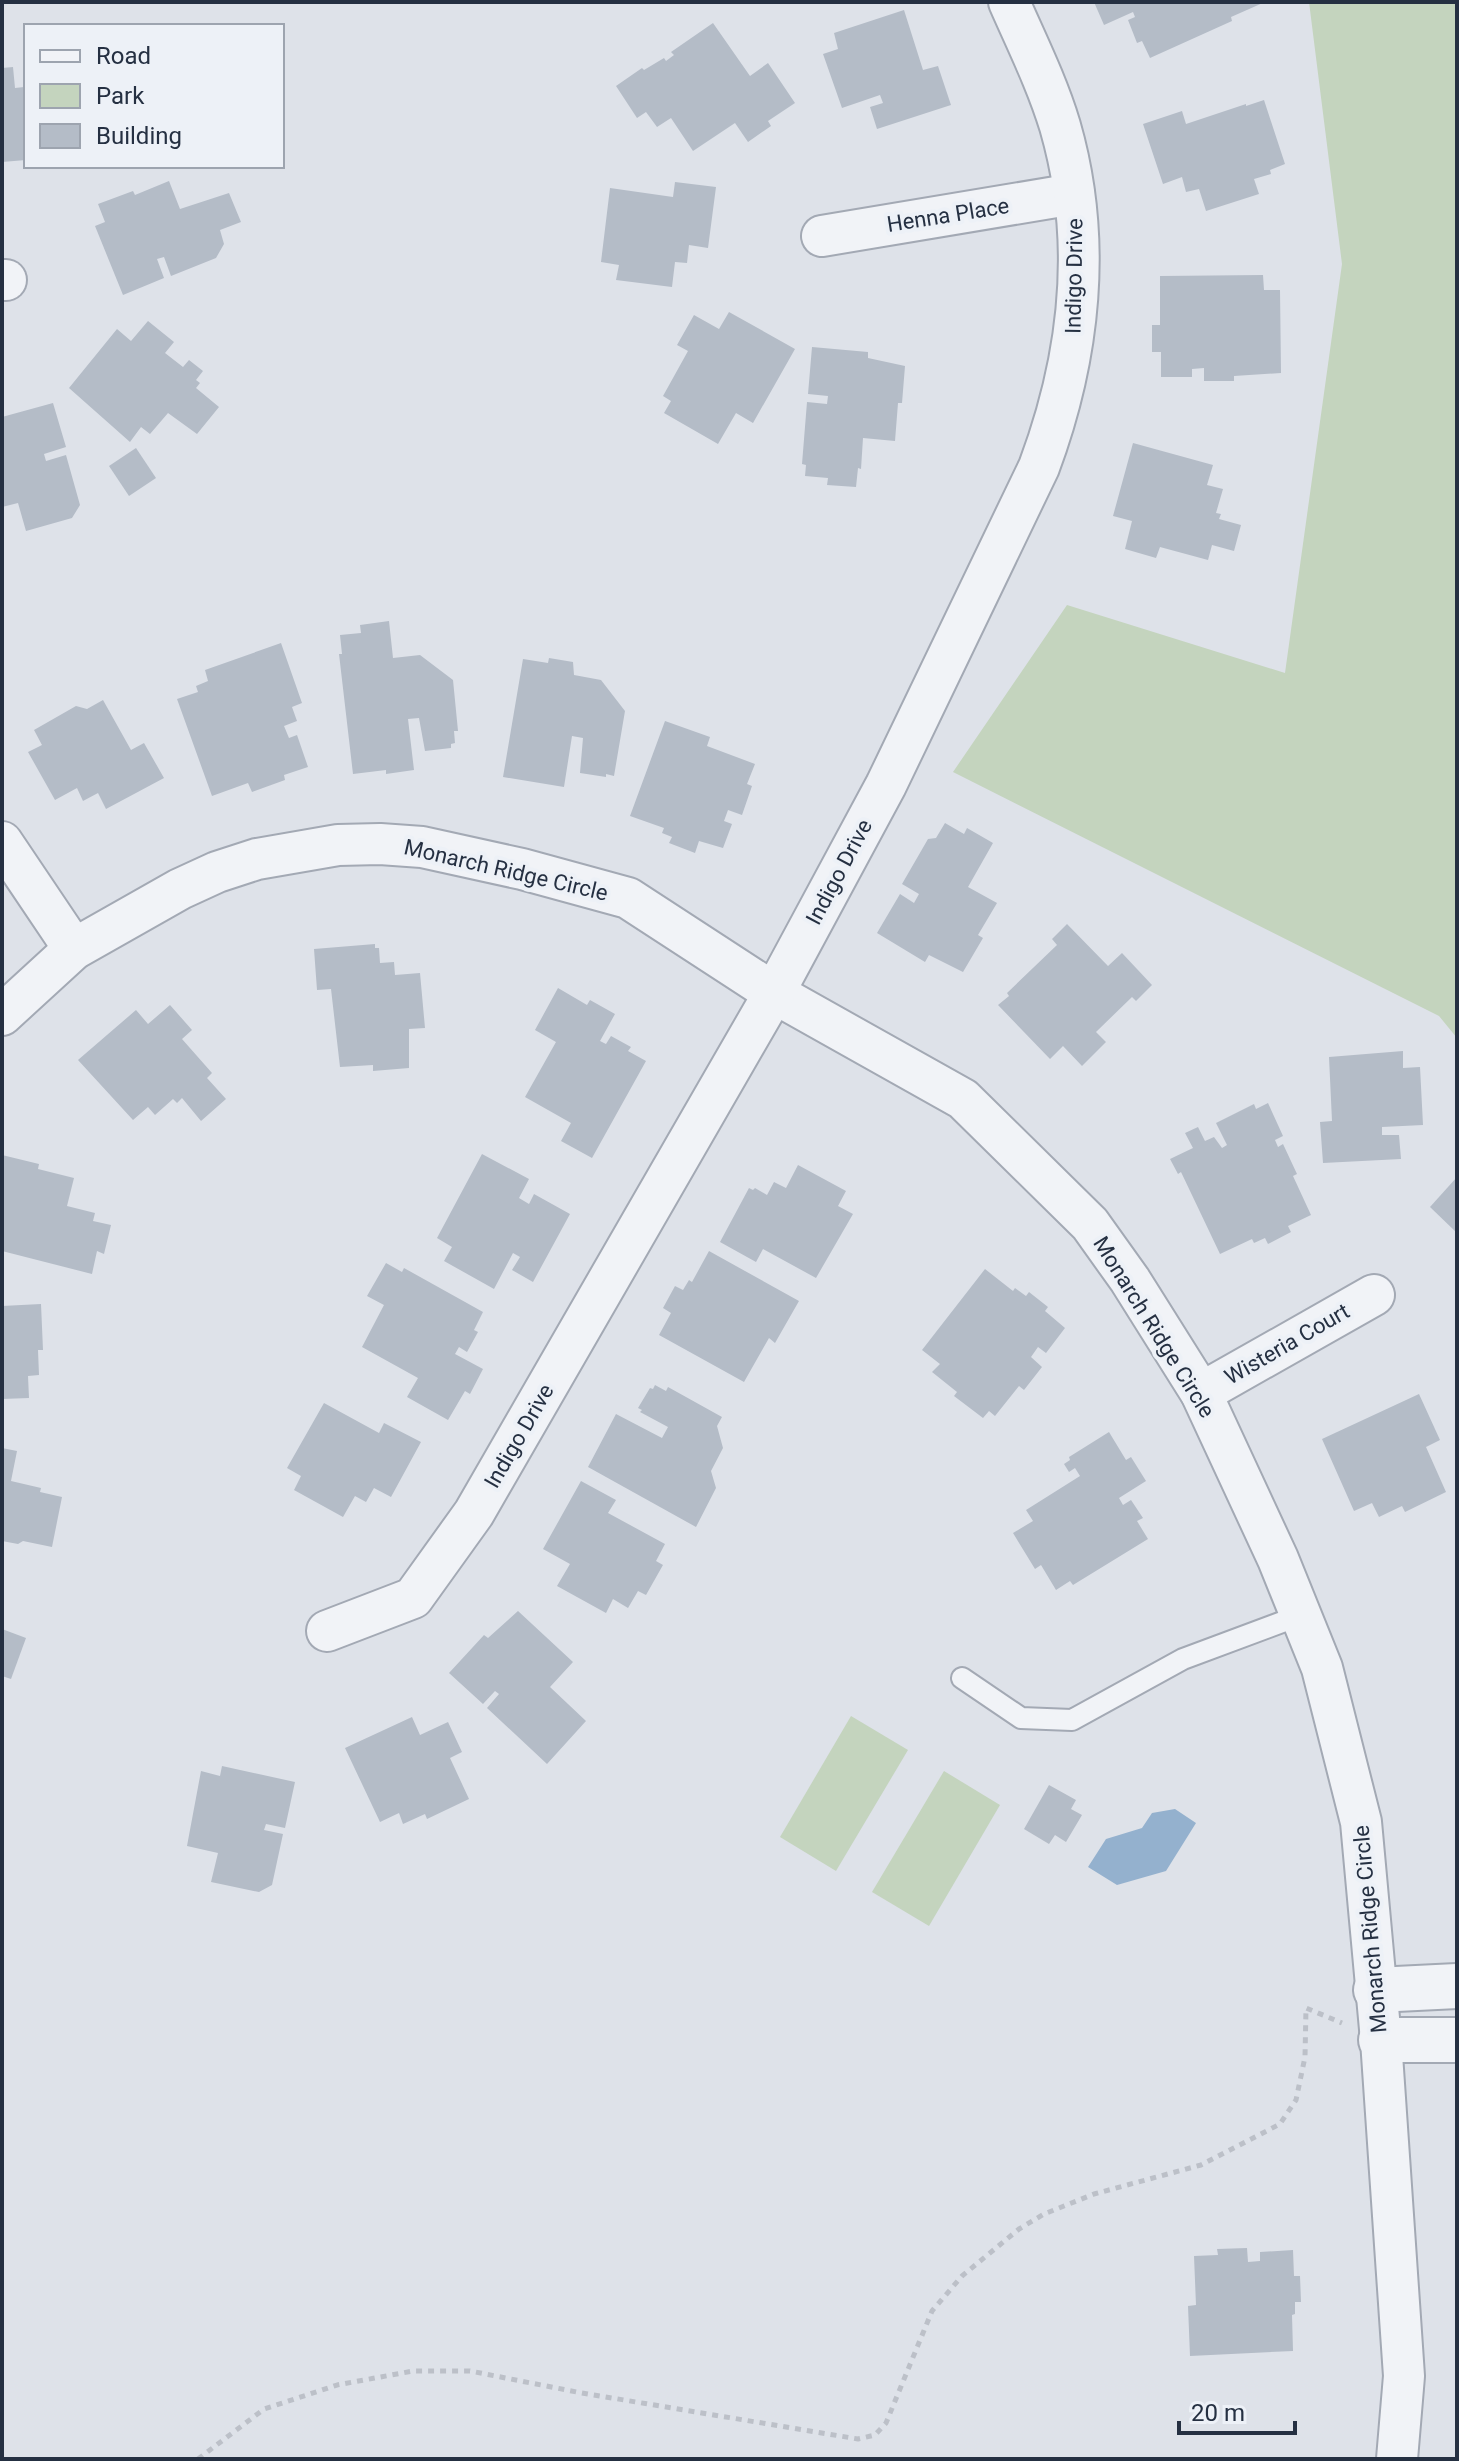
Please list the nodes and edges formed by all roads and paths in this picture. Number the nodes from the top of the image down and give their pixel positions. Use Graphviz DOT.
graph roads {
  1 [pos="1009,2"];
  2 [pos="1074,194"];
  3 [pos="822,236"];
  4 [pos="2,842"];
  5 [pos="74,949"];
  6 [pos="774,993"];
  7 [pos="2,1015"];
  8 [pos="1374,1295"];
  9 [pos="1201,1393"];
  10 [pos="1301,1615"];
  11 [pos="327,1631"];
  12 [pos="962,1678"];
  13 [pos="1457,1986"];
  14 [pos="1376,1990"];
  15 [pos="1381,2040"];
  16 [pos="1457,2040"];
  17 [pos="198,2459"];
  18 [pos="1397,2459"];
  1 -- 2 [label="street, Indigo Drive"];
  2 -- 3 [label="street, Henna Place"];
  2 -- 6 [label="street, Indigo Drive"];
  4 -- 5 [label="street"];
  5 -- 6 [label="street, Monarch Ridge Circle"];
  5 -- 7 [label="street, Monarch Ridge Circle"];
  6 -- 9 [label="street, Monarch Ridge Circle"];
  6 -- 11 [label="street, Indigo Drive"];
  8 -- 9 [label="street, Wisteria Court"];
  9 -- 10 [label="street, Monarch Ridge Circle"];
  10 -- 12 [label="lane"];
  10 -- 14 [label="street, Monarch Ridge Circle"];
  13 -- 14 [label="street"];
  14 -- 15 [label="street, Monarch Ridge Circle"];
  15 -- 16 [label="street"];
  15 -- 17 [label="path"];
  15 -- 18 [label="street, Monarch Ridge Circle"];
}
